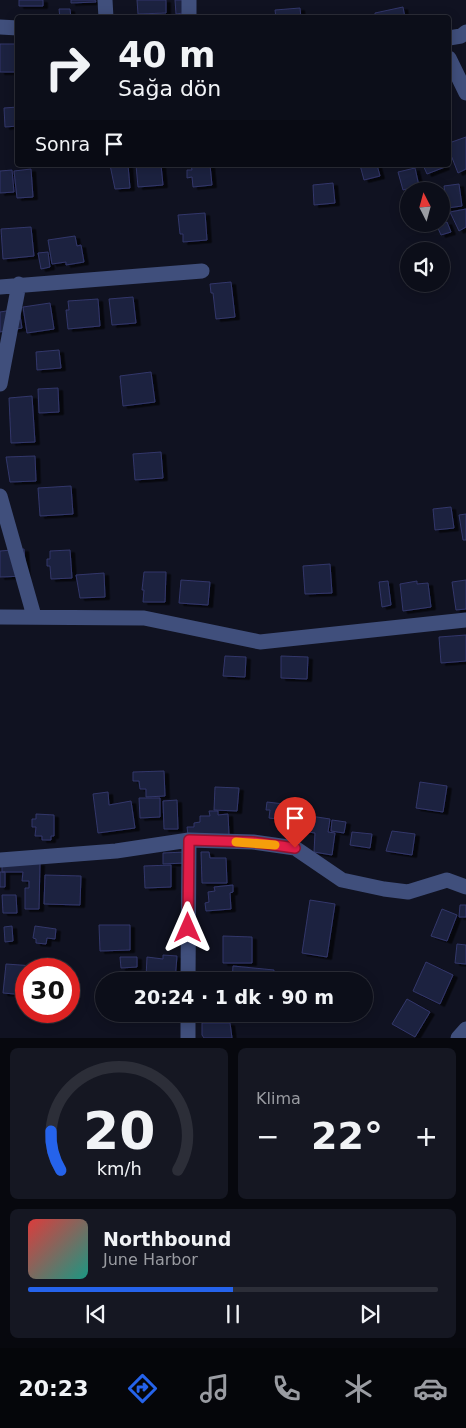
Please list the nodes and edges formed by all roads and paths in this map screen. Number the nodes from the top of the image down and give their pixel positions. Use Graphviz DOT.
graph roads {
  1 [pos="106,0"];
  2 [pos="189,0"];
  3 [pos="106,15"];
  4 [pos="189,15"];
  5 [pos="0,27"];
  6 [pos="15,28"];
  7 [pos="466,32"];
  8 [pos="451,38"];
  9 [pos="451,62"];
  10 [pos="466,93"];
  11 [pos="202,271"];
  12 [pos="19,284"];
  13 [pos="0,287"];
  14 [pos="0,384"];
  15 [pos="0,496"];
  16 [pos="34,616"];
  17 [pos="0,617"];
  18 [pos="466,620"];
  19 [pos="189,840"];
  20 [pos="0,860"];
  21 [pos="466,887"];
  22 [pos="188,972"];
  23 [pos="188,1022"];
  24 [pos="466,1029"];
  25 [pos="188,1038"];
  26 [pos="458,1038"];
  1 -- 3 [label="street"];
  2 -- 4 [label="street"];
  5 -- 6 [label="street"];
  7 -- 8 [label="street"];
  9 -- 10 [label="street"];
  11 -- 12 [label="street"];
  12 -- 13 [label="street"];
  12 -- 14 [label="street"];
  15 -- 16 [label="street"];
  16 -- 17 [label="street"];
  16 -- 18 [label="street"];
  19 -- 20 [label="street"];
  19 -- 21 [label="street"];
  19 -- 22 [label="street"];
  23 -- 25 [label="street"];
  24 -- 26 [label="street"];
}
